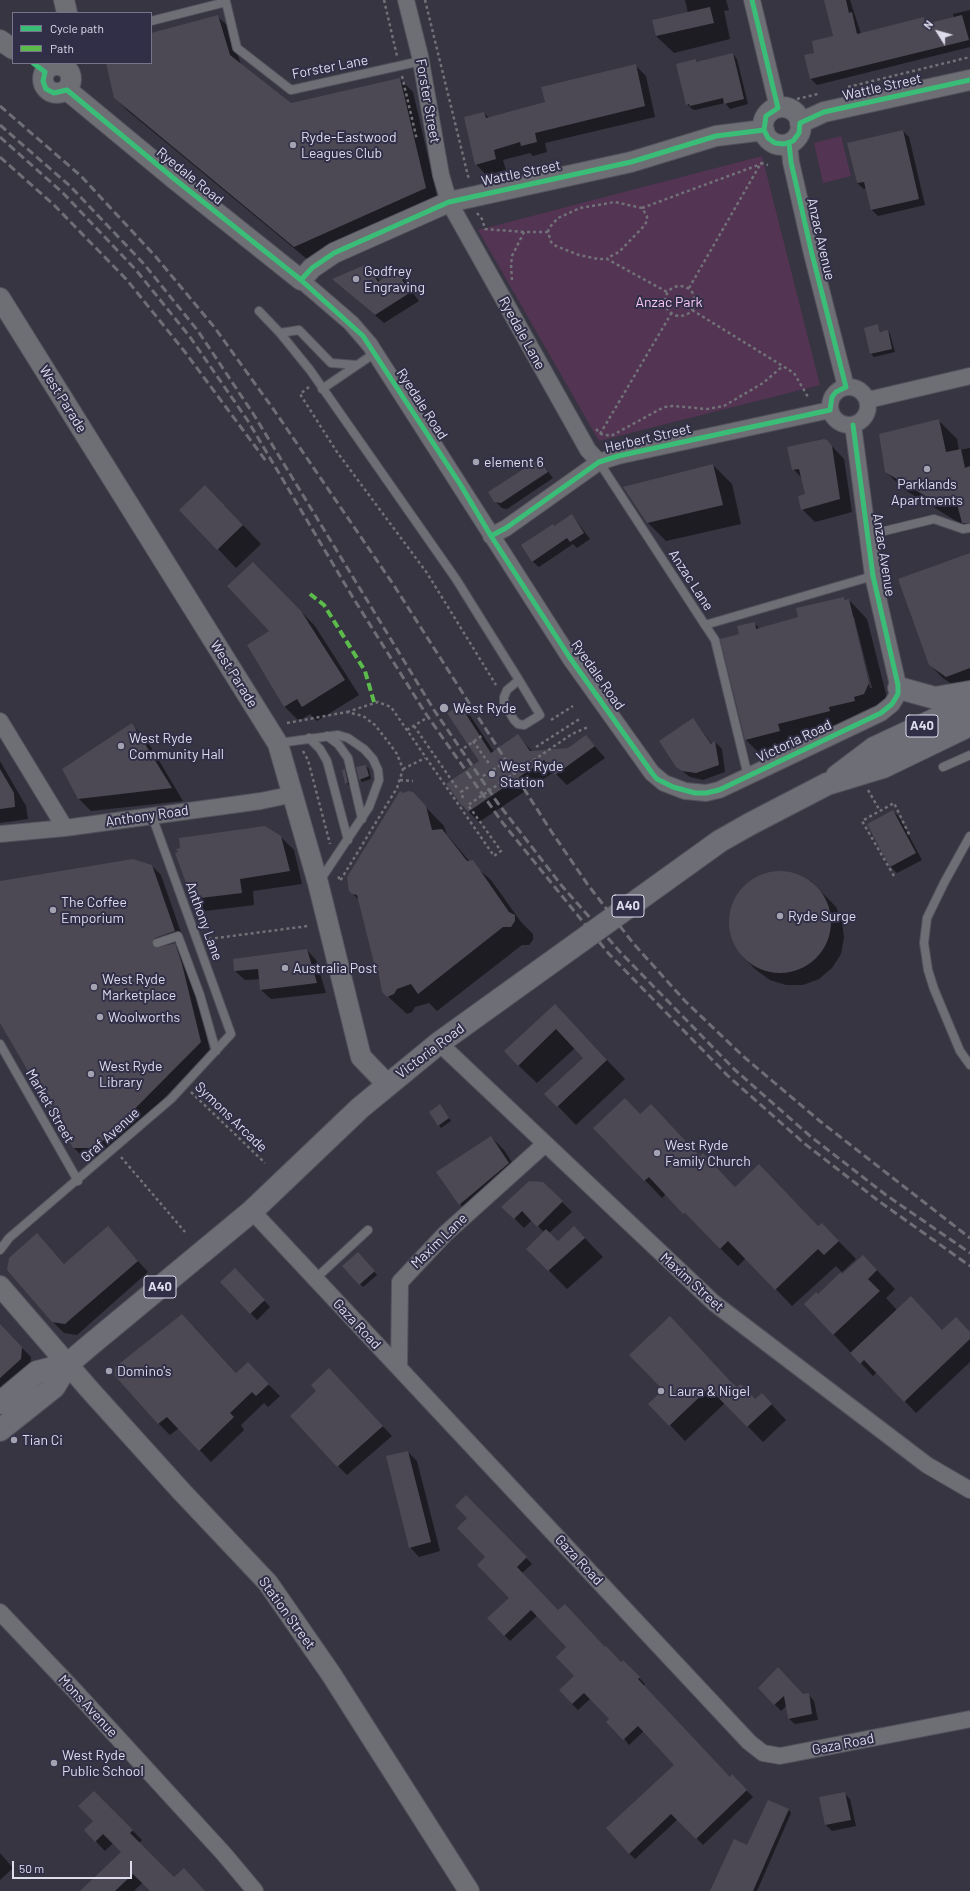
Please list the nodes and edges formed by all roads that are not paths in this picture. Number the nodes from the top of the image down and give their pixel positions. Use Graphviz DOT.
graph roads {
  1 [pos="64,0"];
  2 [pos="406,0"];
  3 [pos="752,0"];
  4 [pos="226,1"];
  5 [pos="67,12"];
  6 [pos="152,22"];
  7 [pos="0,40"];
  8 [pos="12,48"];
  9 [pos="421,61"];
  10 [pos="67,65"];
  11 [pos="39,67"];
  12 [pos="970,80"];
  13 [pos="67,90"];
  14 [pos="778,108"];
  15 [pos="800,123"];
  16 [pos="764,130"];
  17 [pos="789,143"];
  18 [pos="449,202"];
  19 [pos="301,280"];
  20 [pos="0,298"];
  21 [pos="259,311"];
  22 [pos="280,332"];
  23 [pos="375,354"];
  24 [pos="357,365"];
  25 [pos="970,376"];
  26 [pos="320,385"];
  27 [pos="846,387"];
  28 [pos="868,400"];
  29 [pos="830,410"];
  30 [pos="853,425"];
  31 [pos="593,456"];
  32 [pos="970,528"];
  33 [pos="868,535"];
  34 [pos="491,536"];
  35 [pos="874,576"];
  36 [pos="705,625"];
  37 [pos="519,680"];
  38 [pos="899,688"];
  39 [pos="966,716"];
  40 [pos="0,721"];
  41 [pos="327,736"];
  42 [pos="309,738"];
  43 [pos="278,744"];
  44 [pos="970,755"];
  45 [pos="943,767"];
  46 [pos="748,776"];
  47 [pos="685,791"];
  48 [pos="294,794"];
  49 [pos="152,816"];
  50 [pos="362,819"];
  51 [pos="65,828"];
  52 [pos="0,834"];
  53 [pos="970,836"];
  54 [pos="348,840"];
  55 [pos="318,883"];
  56 [pos="157,943"];
  57 [pos="231,1034"];
  58 [pos="440,1043"];
  59 [pos="0,1044"];
  60 [pos="216,1051"];
  61 [pos="970,1065"];
  62 [pos="387,1084"];
  63 [pos="545,1144"];
  64 [pos="78,1181"];
  65 [pos="252,1211"];
  66 [pos="368,1230"];
  67 [pos="0,1250"];
  68 [pos="315,1279"];
  69 [pos="0,1286"];
  70 [pos="68,1364"];
  71 [pos="399,1368"];
  72 [pos="0,1404"];
  73 [pos="0,1430"];
  74 [pos="970,1490"];
  75 [pos="0,1612"];
  76 [pos="970,1719"];
  77 [pos="250,1889"];
  78 [pos="469,1891"];
  1 -- 5 [label="street"];
  2 -- 9 [label="street, Forster Street"];
  3 -- 14 [label="street"];
  4 -- 6 [label="lane, Forster Lane"];
  4 -- 9 [label="lane, Forster Lane"];
  7 -- 8 [label="street"];
  9 -- 18 [label="street, Forster Street"];
  10 -- 11 [label="street"];
  10 -- 13 [label="street"];
  11 -- 13 [label="street"];
  12 -- 15 [label="street, Wattle Street"];
  13 -- 19 [label="street, Ryedale Road"];
  14 -- 15 [label="street"];
  14 -- 16 [label="street"];
  15 -- 17 [label="street"];
  16 -- 17 [label="street"];
  16 -- 18 [label="street, Wattle Street"];
  17 -- 27 [label="street, Anzac Avenue"];
  18 -- 19 [label="street, Wattle Street"];
  18 -- 31 [label="street, Ryedale Lane"];
  19 -- 23 [label="street, Ryedale Road"];
  20 -- 43 [label="street, West Parade"];
  21 -- 22 [label="lane"];
  22 -- 24 [label="lane"];
  22 -- 26 [label="lane"];
  23 -- 24 [label="lane"];
  23 -- 34 [label="street, Ryedale Road"];
  24 -- 26 [label="lane"];
  25 -- 28 [label="street"];
  26 -- 37 [label="lane"];
  27 -- 28 [label="street"];
  27 -- 29 [label="street"];
  28 -- 30 [label="street"];
  29 -- 30 [label="street"];
  29 -- 31 [label="street, Herbert Street"];
  30 -- 33 [label="street, Anzac Avenue"];
  31 -- 34 [label="street, Herbert Street"];
  31 -- 36 [label="lane, Anzac Lane"];
  32 -- 33 [label="lane"];
  33 -- 35 [label="street, Anzac Avenue"];
  34 -- 47 [label="street, Ryedale Road"];
  35 -- 36 [label="lane, Anzac Lane"];
  35 -- 38 [label="street, Anzac Avenue"];
  36 -- 46 [label="lane"];
  37 -- 37 [label="lane"];
  38 -- 39 [label="highway"];
  38 -- 46 [label="street, Victoria Road"];
  39 -- 58 [label="highway, Victoria Road / A40"];
  40 -- 51 [label="street"];
  41 -- 42 [label="lane"];
  41 -- 50 [label="lane"];
  41 -- 50 [label="lane"];
  42 -- 43 [label="lane"];
  42 -- 54 [label="lane"];
  43 -- 48 [label="street, West Parade"];
  44 -- 45 [label="lane"];
  46 -- 47 [label="street, Victoria Road"];
  48 -- 49 [label="street, Anthony Road"];
  48 -- 55 [label="street, West Parade"];
  49 -- 51 [label="street, Anthony Road"];
  49 -- 57 [label="lane, Anthony Lane"];
  50 -- 54 [label="lane"];
  51 -- 52 [label="street, Anthony Road"];
  53 -- 61 [label="lane"];
  54 -- 55 [label="lane"];
  55 -- 62 [label="street, West Parade"];
  56 -- 60 [label="lane"];
  57 -- 60 [label="lane, Graf Avenue"];
  58 -- 62 [label="highway, Victoria Road / A40"];
  58 -- 63 [label="street, Maxim Street"];
  59 -- 64 [label="lane, Market Street"];
  60 -- 64 [label="lane, Graf Avenue"];
  62 -- 65 [label="highway, Victoria Road / A40"];
  63 -- 71 [label="street, Maxim Lane"];
  63 -- 74 [label="street, Maxim Street"];
  64 -- 67 [label="lane, Graf Avenue"];
  65 -- 68 [label="street, Gaza Road"];
  65 -- 70 [label="highway, Victoria Road / A40"];
  66 -- 68 [label="lane"];
  68 -- 71 [label="street, Gaza Road"];
  69 -- 70 [label="street, Station Street"];
  70 -- 72 [label="highway, Victoria Road / A40"];
  70 -- 73 [label="highway, Victoria Road / A40"];
  70 -- 78 [label="street, Station Street"];
  71 -- 76 [label="street, Gaza Road"];
  75 -- 77 [label="street, Mons Avenue"];
}
